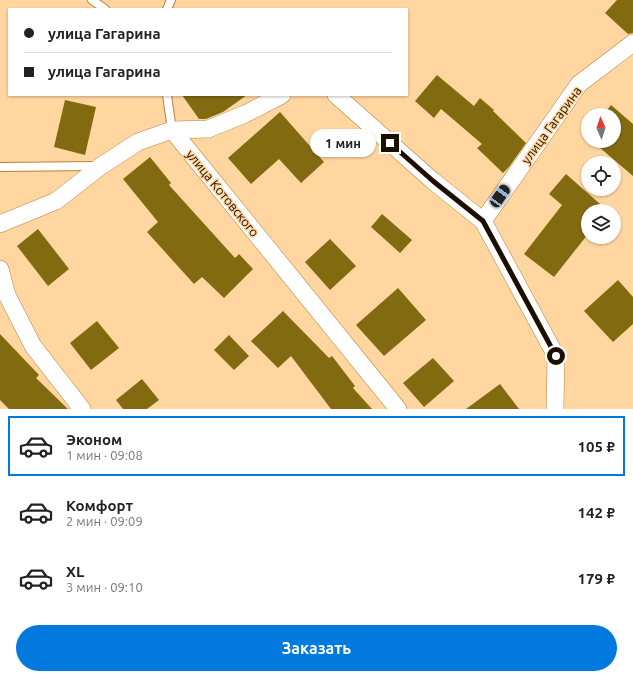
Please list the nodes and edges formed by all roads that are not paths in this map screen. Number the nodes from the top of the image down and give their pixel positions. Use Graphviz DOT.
graph roads {
  1 [pos="92,0"];
  2 [pos="104,8"];
  3 [pos="633,43"];
  4 [pos="167,96"];
  5 [pos="280,96"];
  6 [pos="337,96"];
  7 [pos="172,130"];
  8 [pos="101,166"];
  9 [pos="0,167"];
  10 [pos="483,221"];
  11 [pos="0,224"];
  12 [pos="0,269"];
  13 [pos="82,409"];
  14 [pos="398,409"];
  15 [pos="555,409"];
  1 -- 2 [label="lane"];
  3 -- 10 [label="street, улица Гагарина"];
  4 -- 7 [label="lane"];
  5 -- 7 [label="street"];
  6 -- 10 [label="street"];
  7 -- 8 [label="street"];
  7 -- 14 [label="street, улица Котовского"];
  8 -- 9 [label="lane"];
  8 -- 11 [label="street"];
  10 -- 15 [label="street"];
  12 -- 13 [label="street"];
}
